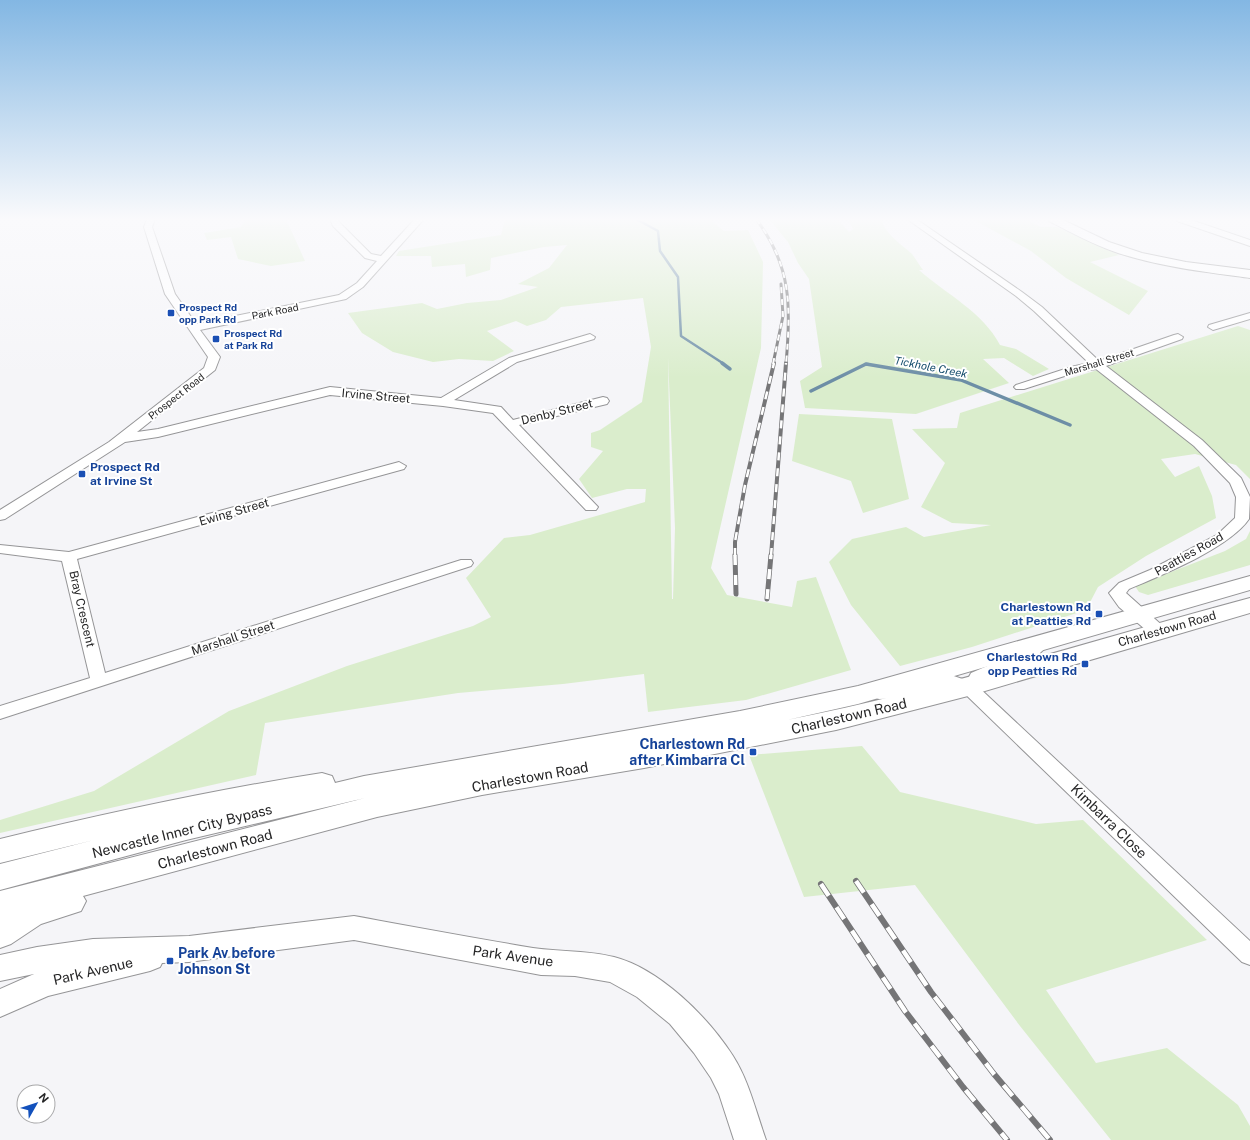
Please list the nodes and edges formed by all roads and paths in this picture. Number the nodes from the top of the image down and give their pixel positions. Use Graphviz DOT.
graph roads {
  1 [pos="163,272"];
  2 [pos="372,272"];
  3 [pos="987,272"];
  4 [pos="1237,272"];
  5 [pos="1250,274"];
  6 [pos="1250,316"];
  7 [pos="1213,327"];
  8 [pos="194,328"];
  9 [pos="590,337"];
  10 [pos="1178,337"];
  11 [pos="1098,365"];
  12 [pos="1020,387"];
  13 [pos="603,401"];
  14 [pos="443,402"];
  15 [pos="510,424"];
  16 [pos="124,438"];
  17 [pos="399,466"];
  18 [pos="591,508"];
  19 [pos="0,516"];
  20 [pos="0,549"];
  21 [pos="69,557"];
  22 [pos="466,563"];
  23 [pos="1250,583"];
  24 [pos="1250,605"];
  25 [pos="1138,614"];
  26 [pos="1159,632"];
  27 [pos="1043,642"];
  28 [pos="99,682"];
  29 [pos="968,687"];
  30 [pos="858,694"];
  31 [pos="0,713"];
  32 [pos="364,787"];
  33 [pos="0,851"];
  34 [pos="0,877"];
  35 [pos="96,880"];
  36 [pos="0,905"];
  37 [pos="0,934"];
  38 [pos="189,949"];
  39 [pos="1250,955"];
  40 [pos="0,968"];
  41 [pos="0,1003"];
  42 [pos="750,1140"];
  1 -- 8 [label="street, Prospect Road"];
  2 -- 8 [label="street, Park Road"];
  3 -- 11 [label="street"];
  4 -- 5 [label="main road"];
  6 -- 7 [label="street"];
  8 -- 16 [label="street, Prospect Road"];
  9 -- 14 [label="street"];
  10 -- 11 [label="street, Marshall Street"];
  11 -- 12 [label="street, Marshall Street"];
  11 -- 25 [label="street, Peatties Road"];
  13 -- 15 [label="street, Denby Street"];
  14 -- 15 [label="street, Irvine Street"];
  14 -- 16 [label="street, Irvine Street"];
  15 -- 18 [label="street, Irvine Street"];
  16 -- 19 [label="street, Prospect Road"];
  17 -- 21 [label="street, Ewing Street"];
  20 -- 21 [label="street, Bray Crescent"];
  21 -- 28 [label="street, Bray Crescent"];
  22 -- 28 [label="street, Marshall Street"];
  23 -- 25 [label="highway, Charlestown Road"];
  24 -- 26 [label="highway, Charlestown Road"];
  25 -- 26 [label="street, Peatties Road"];
  25 -- 27 [label="highway, Charlestown Road"];
  26 -- 29 [label="highway, Charlestown Road"];
  27 -- 29 [label="street, Charlestown Road"];
  27 -- 30 [label="highway, Charlestown Road"];
  28 -- 31 [label="street, Marshall Street"];
  29 -- 30 [label="street, Charlestown Road"];
  29 -- 35 [label="highway, Charlestown Road"];
  29 -- 39 [label="street, Kimbarra Close"];
  30 -- 32 [label="highway, Charlestown Road"];
  32 -- 33 [label="highway"];
  32 -- 34 [label="highway, Newcastle Inner City Bypass"];
  35 -- 36 [label="highway"];
  35 -- 37 [label="highway"];
  38 -- 40 [label="main road, Park Avenue"];
  38 -- 41 [label="main road, Park Avenue"];
  38 -- 42 [label="main road, Park Avenue"];
}
